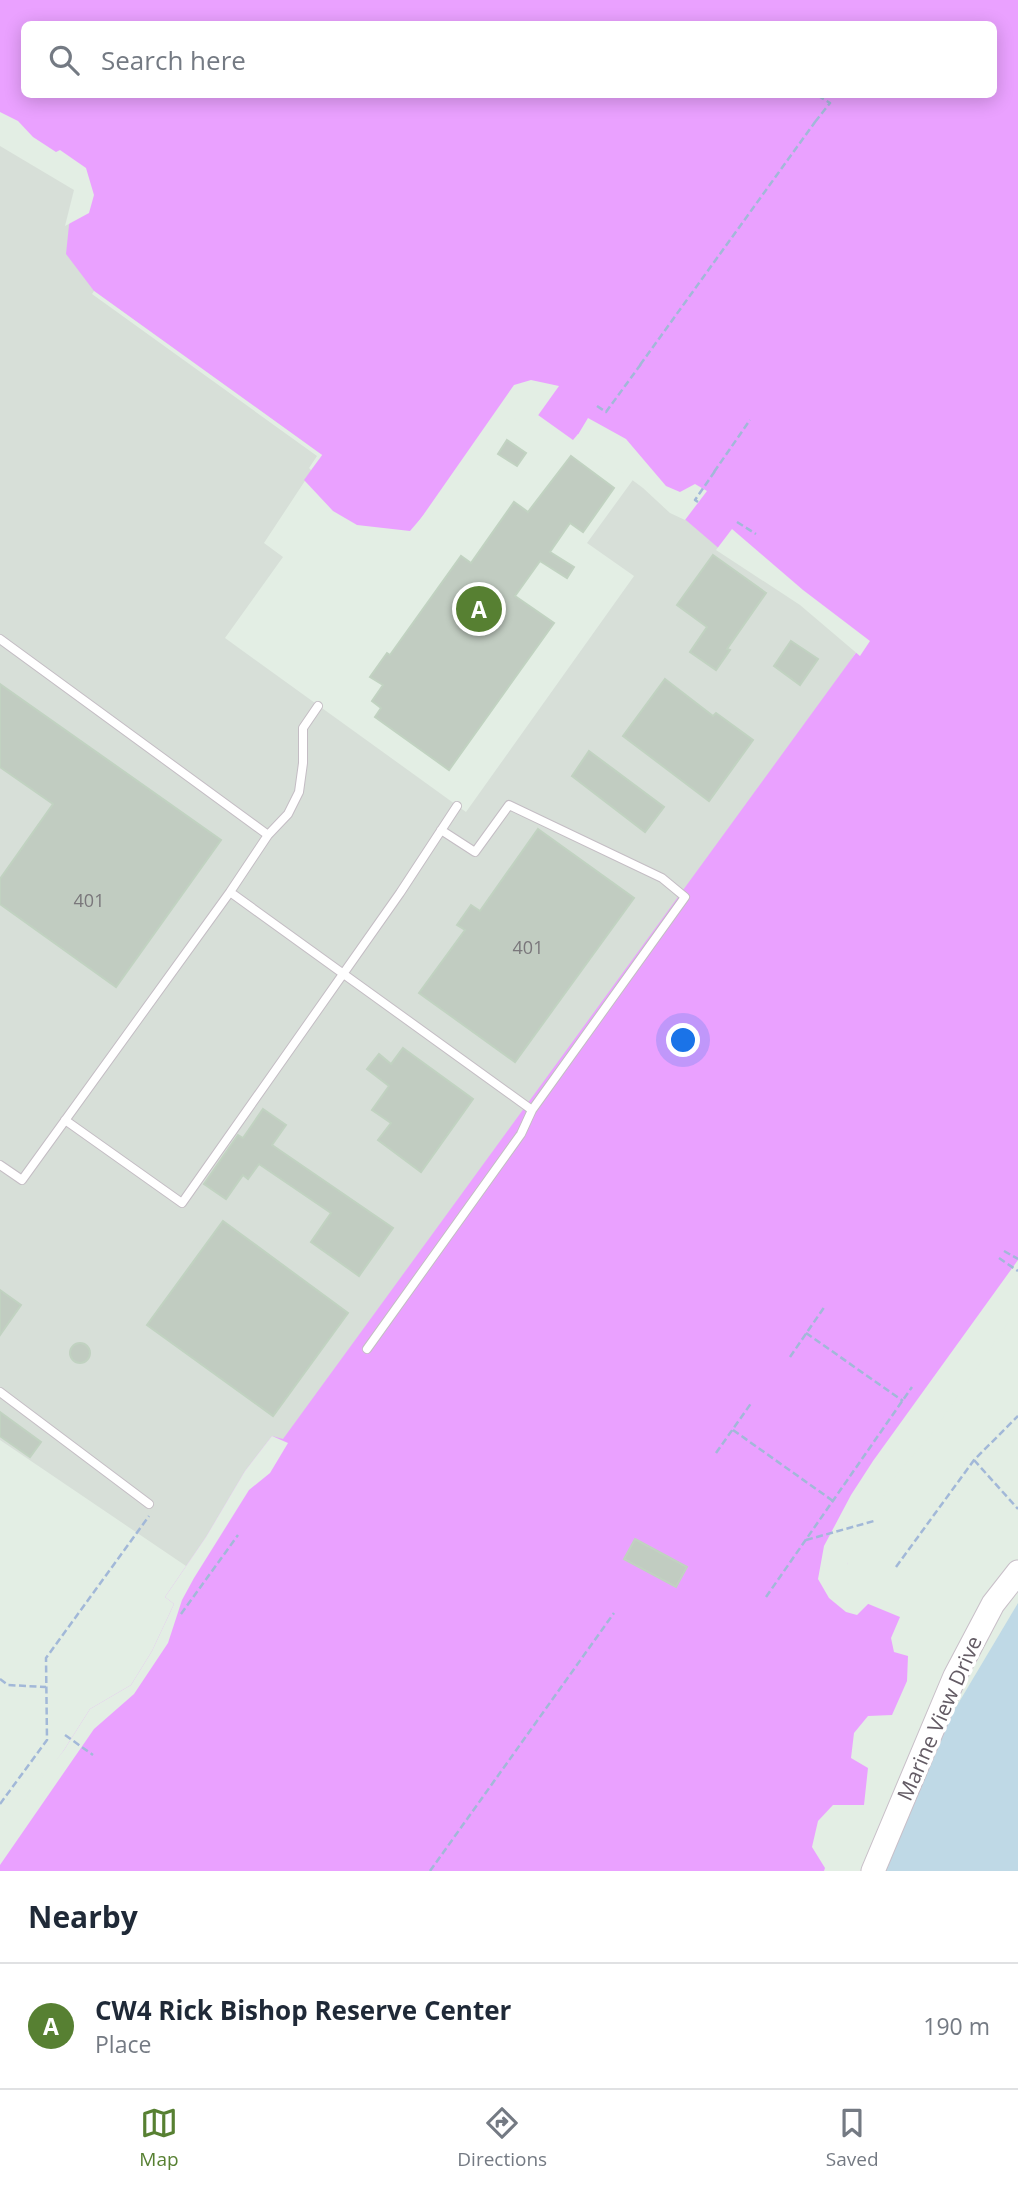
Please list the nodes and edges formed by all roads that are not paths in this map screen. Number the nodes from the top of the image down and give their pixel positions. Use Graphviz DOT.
graph roads {
  1 [pos="0,639"];
  2 [pos="318,706"];
  3 [pos="457,806"];
  4 [pos="442,830"];
  5 [pos="268,835"];
  6 [pos="230,892"];
  7 [pos="343,974"];
  8 [pos="532,1110"];
  9 [pos="65,1121"];
  10 [pos="0,1165"];
  11 [pos="367,1349"];
  12 [pos="0,1392"];
  13 [pos="149,1504"];
  14 [pos="1018,1573"];
  15 [pos="873,1871"];
  1 -- 5 [label="lane"];
  2 -- 5 [label="lane"];
  3 -- 4 [label="lane"];
  4 -- 7 [label="lane"];
  4 -- 8 [label="lane"];
  5 -- 6 [label="lane"];
  6 -- 7 [label="lane"];
  6 -- 9 [label="lane"];
  7 -- 8 [label="lane"];
  7 -- 9 [label="lane"];
  8 -- 11 [label="lane"];
  9 -- 10 [label="lane"];
  12 -- 13 [label="lane"];
  14 -- 15 [label="main road, Marine View Drive"];
}
